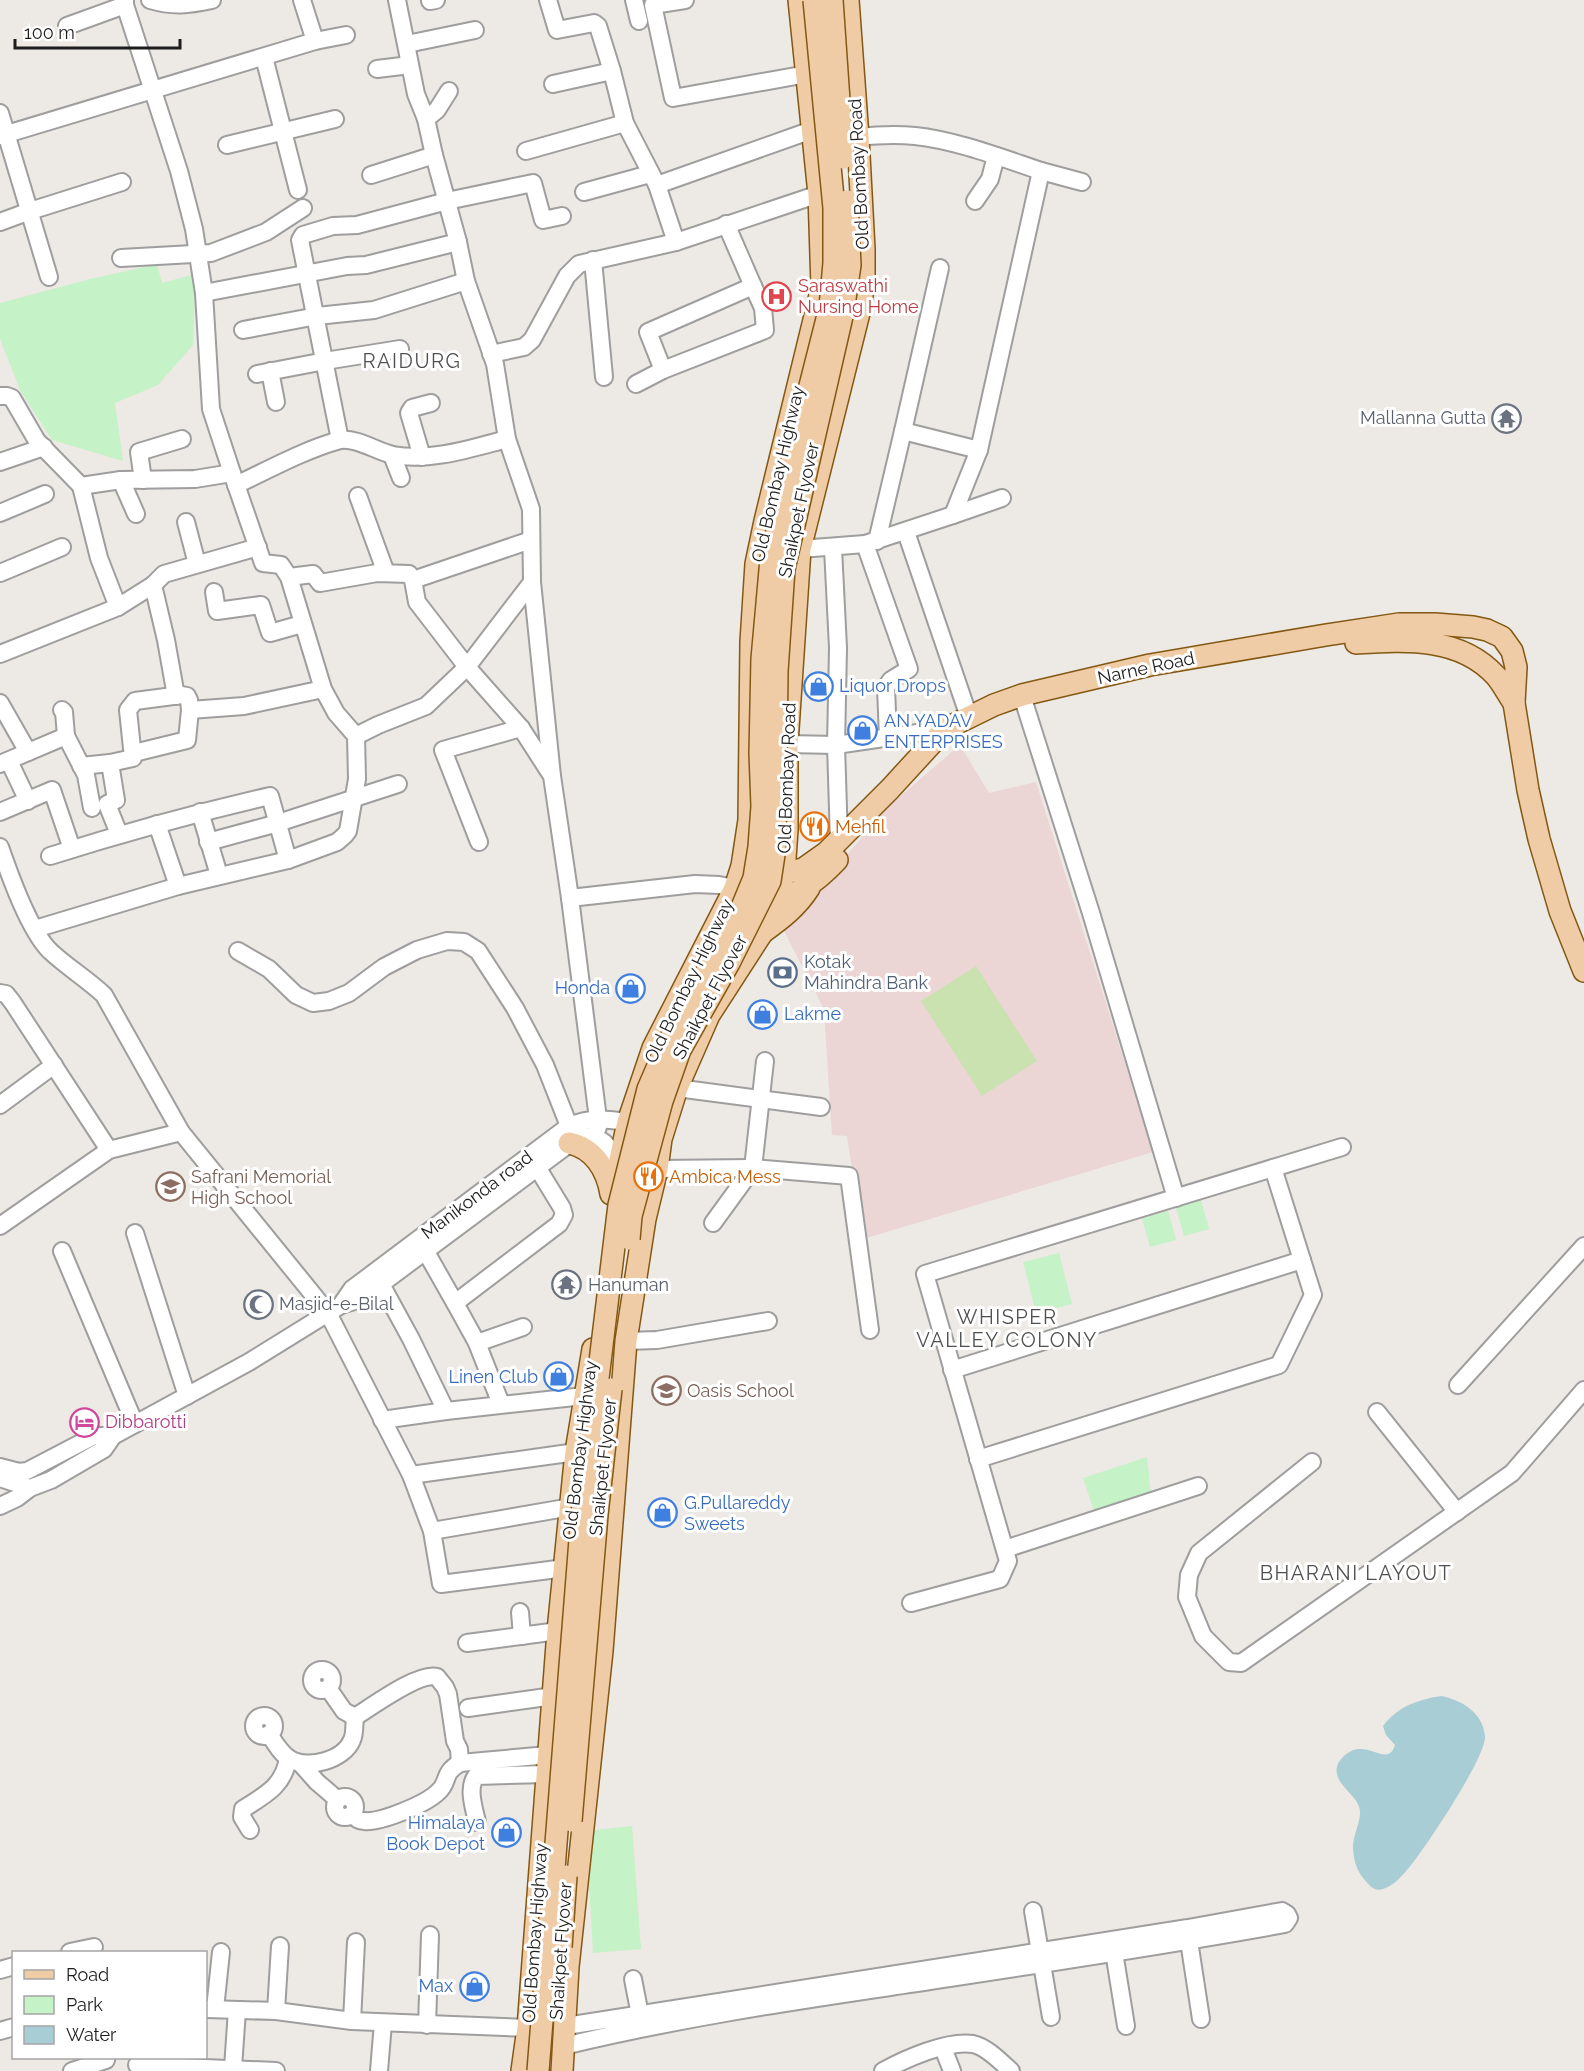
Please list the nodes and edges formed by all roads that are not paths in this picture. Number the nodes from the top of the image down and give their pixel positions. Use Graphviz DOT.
graph roads {
  1 [pos="150,0"];
  2 [pos="213,0"];
  3 [pos="302,0"];
  4 [pos="397,0"];
  5 [pos="548,0"];
  6 [pos="634,0"];
  7 [pos="685,0"];
  8 [pos="799,0"];
  9 [pos="814,0"];
  10 [pos="832,0"];
  11 [pos="848,0"];
  12 [pos="125,2"];
  13 [pos="639,21"];
  14 [pos="68,26"];
  15 [pos="476,30"];
  16 [pos="346,35"];
  17 [pos="315,41"];
  18 [pos="407,44"];
  19 [pos="264,57"];
  20 [pos="411,65"];
  21 [pos="852,65"];
  22 [pos="377,69"];
  23 [pos="612,71"];
  24 [pos="807,75"];
  25 [pos="553,84"];
  26 [pos="153,89"];
  27 [pos="449,91"];
  28 [pos="0,113"];
  29 [pos="335,119"];
  30 [pos="426,119"];
  31 [pos="625,123"];
  32 [pos="283,130"];
  33 [pos="812,130"];
  34 [pos="3,135"];
  35 [pos="858,137"];
  36 [pos="227,145"];
  37 [pos="526,151"];
  38 [pos="434,155"];
  39 [pos="996,156"];
  40 [pos="1041,171"];
  41 [pos="371,175"];
  42 [pos="653,179"];
  43 [pos="1082,182"];
  44 [pos="122,183"];
  45 [pos="298,190"];
  46 [pos="584,192"];
  47 [pos="819,194"];
  48 [pos="447,201"];
  49 [pos="975,201"];
  50 [pos="303,208"];
  51 [pos="30,211"];
  52 [pos="562,216"];
  53 [pos="0,222"];
  54 [pos="726,224"];
  55 [pos="458,242"];
  56 [pos="676,242"];
  57 [pos="199,255"];
  58 [pos="121,258"];
  59 [pos="593,260"];
  60 [pos="940,268"];
  61 [pos="307,274"];
  62 [pos="49,278"];
  63 [pos="466,281"];
  64 [pos="753,286"];
  65 [pos="204,293"];
  66 [pos="317,316"];
  67 [pos="243,330"];
  68 [pos="400,349"];
  69 [pos="491,354"];
  70 [pos="325,361"];
  71 [pos="663,370"];
  72 [pos="604,376"];
  73 [pos="636,384"];
  74 [pos="0,396"];
  75 [pos="276,402"];
  76 [pos="431,403"];
  77 [pos="903,431"];
  78 [pos="182,439"];
  79 [pos="507,439"];
  80 [pos="340,440"];
  81 [pos="44,447"];
  82 [pos="979,450"];
  83 [pos="392,455"];
  84 [pos="422,457"];
  85 [pos="0,462"];
  86 [pos="400,478"];
  87 [pos="234,479"];
  88 [pos="121,480"];
  89 [pos="143,480"];
  90 [pos="81,486"];
  91 [pos="45,494"];
  92 [pos="358,496"];
  93 [pos="1002,498"];
  94 [pos="0,513"];
  95 [pos="136,514"];
  96 [pos="953,515"];
  97 [pos="186,522"];
  98 [pos="906,532"];
  99 [pos="531,540"];
  100 [pos="871,543"];
  101 [pos="62,547"];
  102 [pos="258,547"];
  103 [pos="833,548"];
  104 [pos="800,549"];
  105 [pos="197,564"];
  106 [pos="0,573"];
  107 [pos="386,573"];
  108 [pos="290,578"];
  109 [pos="413,580"];
  110 [pos="532,582"];
  111 [pos="153,585"];
  112 [pos="214,592"];
  113 [pos="118,607"];
  114 [pos="302,624"];
  115 [pos="0,654"];
  116 [pos="467,667"];
  117 [pos="323,689"];
  118 [pos="176,696"];
  119 [pos="1024,702"];
  120 [pos="0,703"];
  121 [pos="1514,703"];
  122 [pos="62,710"];
  123 [pos="190,710"];
  124 [pos="969,717"];
  125 [pos="521,728"];
  126 [pos="945,729"];
  127 [pos="66,736"];
  128 [pos="356,736"];
  129 [pos="888,738"];
  130 [pos="787,744"];
  131 [pos="836,745"];
  132 [pos="28,752"];
  133 [pos="134,753"];
  134 [pos="5,762"];
  135 [pos="110,763"];
  136 [pos="81,766"];
  137 [pos="552,776"];
  138 [pos="398,784"];
  139 [pos="354,797"];
  140 [pos="28,801"];
  141 [pos="92,808"];
  142 [pos="0,812"];
  143 [pos="200,812"];
  144 [pos="278,823"];
  145 [pos="157,824"];
  146 [pos="118,834"];
  147 [pos="208,842"];
  148 [pos="478,842"];
  149 [pos="839,842"];
  150 [pos="0,847"];
  151 [pos="72,849"];
  152 [pos="50,856"];
  153 [pos="288,860"];
  154 [pos="4,873"];
  155 [pos="783,873"];
  156 [pos="219,875"];
  157 [pos="814,880"];
  158 [pos="178,886"];
  159 [pos="735,888"];
  160 [pos="570,898"];
  161 [pos="777,899"];
  162 [pos="35,929"];
  163 [pos="762,933"];
  164 [pos="238,951"];
  165 [pos="1584,971"];
  166 [pos="0,993"];
  167 [pos="765,1061"];
  168 [pos="54,1065"];
  169 [pos="677,1088"];
  170 [pos="760,1100"];
  171 [pos="0,1105"];
  172 [pos="821,1107"];
  173 [pos="598,1119"];
  174 [pos="628,1122"];
  175 [pos="181,1132"];
  176 [pos="569,1135"];
  177 [pos="594,1136"];
  178 [pos="661,1139"];
  179 [pos="1342,1147"];
  180 [pos="109,1150"];
  181 [pos="537,1167"];
  182 [pos="618,1167"];
  183 [pos="753,1168"];
  184 [pos="1273,1168"];
  185 [pos="657,1169"];
  186 [pos="1176,1198"];
  187 [pos="612,1201"];
  188 [pos="713,1223"];
  189 [pos="0,1226"];
  190 [pos="135,1233"];
  191 [pos="1584,1246"];
  192 [pos="62,1251"];
  193 [pos="426,1252"];
  194 [pos="1302,1260"];
  195 [pos="381,1284"];
  196 [pos="455,1303"];
  197 [pos="334,1309"];
  198 [pos="768,1321"];
  199 [pos="523,1327"];
  200 [pos="870,1330"];
  201 [pos="626,1341"];
  202 [pos="477,1343"];
  203 [pos="952,1370"];
  204 [pos="1458,1385"];
  205 [pos="1584,1390"];
  206 [pos="187,1396"];
  207 [pos="584,1396"];
  208 [pos="501,1404"];
  209 [pos="446,1411"];
  210 [pos="1377,1412"];
  211 [pos="381,1420"];
  212 [pos="135,1424"];
  213 [pos="576,1452"];
  214 [pos="73,1457"];
  215 [pos="978,1459"];
  216 [pos="1312,1462"];
  217 [pos="0,1467"];
  218 [pos="34,1468"];
  219 [pos="411,1475"];
  220 [pos="0,1478"];
  221 [pos="1198,1486"];
  222 [pos="30,1488"];
  223 [pos="0,1506"];
  224 [pos="571,1507"];
  225 [pos="1457,1512"];
  226 [pos="432,1531"];
  227 [pos="1005,1549"];
  228 [pos="565,1569"];
  229 [pos="911,1603"];
  230 [pos="520,1612"];
  231 [pos="558,1631"];
  232 [pos="522,1636"];
  233 [pos="467,1643"];
  234 [pos="328,1688"];
  235 [pos="554,1696"];
  236 [pos="596,1702"];
  237 [pos="468,1708"];
  238 [pos="355,1717"];
  239 [pos="269,1734"];
  240 [pos="460,1756"];
  241 [pos="548,1757"];
  242 [pos="294,1761"];
  243 [pos="477,1822"];
  244 [pos="250,1830"];
  245 [pos="1033,1911"];
  246 [pos="430,1935"];
  247 [pos="1189,1941"];
  248 [pos="356,1942"];
  249 [pos="280,1946"];
  250 [pos="94,1947"];
  251 [pos="78,1951"];
  252 [pos="221,1952"];
  253 [pos="1114,1952"];
  254 [pos="1040,1958"];
  255 [pos="633,1979"];
  256 [pos="210,2009"];
  257 [pos="237,2010"];
  258 [pos="276,2011"];
  259 [pos="640,2015"];
  260 [pos="1051,2017"];
  261 [pos="1201,2019"];
  262 [pos="352,2021"];
  263 [pos="383,2023"];
  264 [pos="427,2025"];
  265 [pos="1126,2026"];
  266 [pos="528,2028"];
  267 [pos="565,2036"];
  268 [pos="943,2048"];
  269 [pos="106,2060"];
  270 [pos="136,2065"];
  271 [pos="233,2068"];
  272 [pos="201,2069"];
  273 [pos="72,2071"];
  274 [pos="273,2071"];
  275 [pos="379,2071"];
  276 [pos="522,2071"];
  277 [pos="538,2071"];
  278 [pos="552,2071"];
  279 [pos="562,2071"];
  280 [pos="883,2071"];
  281 [pos="952,2071"];
  282 [pos="1011,2071"];
  1 -- 2 [label="street"];
  3 -- 17 [label="street"];
  4 -- 18 [label="street"];
  5 -- 23 [label="street"];
  6 -- 13 [label="street"];
  7 -- 24 [label="street"];
  8 -- 24 [label="main road, Old Bombay Highway"];
  9 -- 277 [label="main road, Shaikpet Flyover, bridge"];
  10 -- 278 [label="main road, Shaikpet Flyover, bridge"];
  11 -- 21 [label="main road, Old Bombay Road"];
  12 -- 14 [label="street"];
  12 -- 26 [label="street"];
  15 -- 18 [label="street"];
  16 -- 17 [label="street"];
  17 -- 19 [label="street"];
  18 -- 20 [label="street"];
  19 -- 26 [label="street"];
  19 -- 32 [label="street"];
  20 -- 22 [label="street"];
  20 -- 30 [label="street"];
  21 -- 24 [label="street"];
  21 -- 35 [label="main road, Old Bombay Road"];
  23 -- 25 [label="street"];
  23 -- 31 [label="street"];
  24 -- 33 [label="main road, Old Bombay Highway"];
  26 -- 34 [label="street"];
  26 -- 57 [label="street"];
  27 -- 30 [label="street"];
  28 -- 34 [label="street"];
  29 -- 32 [label="street"];
  30 -- 38 [label="street"];
  31 -- 37 [label="street"];
  31 -- 42 [label="street"];
  32 -- 36 [label="street"];
  32 -- 45 [label="street"];
  33 -- 42 [label="street"];
  33 -- 47 [label="main road, Old Bombay Highway"];
  34 -- 51 [label="street"];
  35 -- 39 [label="street"];
  35 -- 104 [label="main road, Old Bombay Road"];
  38 -- 41 [label="street"];
  38 -- 48 [label="street"];
  39 -- 40 [label="street"];
  39 -- 49 [label="street"];
  40 -- 43 [label="street"];
  40 -- 82 [label="street"];
  42 -- 46 [label="street"];
  42 -- 56 [label="street"];
  44 -- 51 [label="street"];
  47 -- 54 [label="street"];
  47 -- 159 [label="main road, Old Bombay Highway"];
  48 -- 52 [label="street"];
  48 -- 55 [label="street"];
  48 -- 61 [label="street"];
  50 -- 57 [label="street"];
  51 -- 53 [label="street"];
  51 -- 62 [label="street"];
  54 -- 56 [label="street"];
  54 -- 64 [label="street"];
  55 -- 61 [label="street"];
  55 -- 63 [label="street"];
  56 -- 59 [label="street"];
  57 -- 58 [label="street"];
  57 -- 65 [label="street"];
  59 -- 69 [label="street"];
  59 -- 72 [label="street"];
  60 -- 77 [label="street"];
  61 -- 65 [label="street"];
  61 -- 66 [label="street"];
  63 -- 66 [label="street"];
  63 -- 69 [label="street"];
  64 -- 71 [label="street"];
  64 -- 71 [label="street"];
  65 -- 87 [label="street"];
  66 -- 67 [label="street"];
  66 -- 70 [label="street"];
  68 -- 70 [label="street"];
  69 -- 79 [label="street"];
  70 -- 75 [label="street"];
  70 -- 80 [label="street"];
  71 -- 73 [label="street"];
  74 -- 81 [label="street"];
  76 -- 84 [label="street"];
  77 -- 82 [label="street"];
  77 -- 100 [label="street"];
  78 -- 89 [label="street"];
  79 -- 84 [label="street"];
  79 -- 99 [label="street"];
  80 -- 83 [label="street"];
  80 -- 87 [label="street"];
  81 -- 85 [label="street"];
  81 -- 90 [label="street"];
  82 -- 96 [label="street"];
  83 -- 84 [label="street"];
  83 -- 86 [label="street"];
  87 -- 89 [label="street"];
  87 -- 102 [label="street"];
  88 -- 89 [label="street"];
  88 -- 90 [label="street"];
  88 -- 95 [label="street"];
  90 -- 113 [label="street"];
  91 -- 94 [label="street"];
  92 -- 107 [label="street"];
  93 -- 96 [label="street"];
  96 -- 98 [label="street"];
  97 -- 105 [label="street"];
  98 -- 100 [label="street"];
  98 -- 124 [label="street"];
  99 -- 109 [label="street"];
  99 -- 110 [label="street"];
  100 -- 103 [label="street"];
  100 -- 129 [label="street"];
  101 -- 106 [label="street"];
  102 -- 105 [label="street"];
  102 -- 108 [label="street"];
  103 -- 104 [label="street"];
  103 -- 131 [label="street"];
  104 -- 130 [label="main road, Old Bombay Road"];
  105 -- 111 [label="street"];
  107 -- 108 [label="street"];
  107 -- 109 [label="street"];
  108 -- 114 [label="street"];
  109 -- 116 [label="street"];
  110 -- 116 [label="street"];
  110 -- 137 [label="street"];
  111 -- 113 [label="street"];
  111 -- 118 [label="street"];
  112 -- 114 [label="street"];
  113 -- 115 [label="street"];
  114 -- 117 [label="street"];
  116 -- 125 [label="street"];
  116 -- 128 [label="street"];
  117 -- 123 [label="street"];
  117 -- 128 [label="street"];
  118 -- 123 [label="street"];
  118 -- 133 [label="street"];
  119 -- 121 [label="main road, Narne Road"];
  119 -- 157 [label="main road, Narne Road"];
  119 -- 186 [label="street"];
  120 -- 132 [label="street"];
  121 -- 124 [label="main road, Narne Road"];
  121 -- 165 [label="main road, Narne Road"];
  122 -- 127 [label="street"];
  123 -- 133 [label="street"];
  124 -- 126 [label="main road, Narne Road"];
  125 -- 137 [label="street"];
  125 -- 148 [label="street"];
  126 -- 129 [label="street"];
  126 -- 149 [label="main road, Narne Road"];
  127 -- 132 [label="street"];
  127 -- 136 [label="street"];
  128 -- 139 [label="street"];
  129 -- 131 [label="street"];
  130 -- 131 [label="street"];
  130 -- 155 [label="main road, Old Bombay Road"];
  131 -- 149 [label="street"];
  132 -- 134 [label="street"];
  133 -- 135 [label="street"];
  134 -- 140 [label="street"];
  135 -- 136 [label="street"];
  135 -- 146 [label="street"];
  136 -- 141 [label="street"];
  137 -- 160 [label="street"];
  138 -- 139 [label="street"];
  139 -- 144 [label="street"];
  139 -- 153 [label="street"];
  140 -- 142 [label="street"];
  140 -- 151 [label="street"];
  143 -- 144 [label="street"];
  143 -- 145 [label="street"];
  143 -- 147 [label="street"];
  144 -- 147 [label="street"];
  144 -- 153 [label="street"];
  145 -- 146 [label="street"];
  145 -- 158 [label="street"];
  146 -- 151 [label="street"];
  147 -- 156 [label="street"];
  149 -- 155 [label="main road, Narne Road"];
  150 -- 154 [label="street"];
  151 -- 152 [label="street"];
  153 -- 156 [label="street"];
  154 -- 162 [label="street"];
  155 -- 161 [label="main road, Old Bombay Road"];
  156 -- 158 [label="street"];
  157 -- 161 [label="main road, Narne Road"];
  157 -- 163 [label="main road"];
  158 -- 162 [label="street"];
  159 -- 160 [label="street"];
  159 -- 161 [label="main road"];
  159 -- 174 [label="main road, Old Bombay Highway"];
  160 -- 173 [label="street"];
  161 -- 163 [label="main road, Old Bombay Road"];
  162 -- 175 [label="street"];
  163 -- 169 [label="main road, Old Bombay Road"];
  164 -- 176 [label="street"];
  166 -- 168 [label="street"];
  167 -- 170 [label="street"];
  168 -- 171 [label="street"];
  168 -- 180 [label="street"];
  169 -- 170 [label="street"];
  169 -- 178 [label="main road, Old Bombay Road"];
  170 -- 172 [label="street"];
  170 -- 183 [label="street"];
  173 -- 174 [label="street, Manikonda road"];
  173 -- 176 [label="street, Manikonda road"];
  173 -- 177 [label="street"];
  174 -- 182 [label="main road, Old Bombay Highway"];
  175 -- 180 [label="street"];
  175 -- 197 [label="street"];
  176 -- 177 [label="street, Manikonda road"];
  176 -- 181 [label="street, Manikonda road"];
  176 -- 187 [label="main road"];
  176 -- 197 [label="street, Manikonda road"];
  177 -- 182 [label="street"];
  178 -- 185 [label="main road, Old Bombay Highway"];
  179 -- 184 [label="street"];
  180 -- 189 [label="street"];
  181 -- 193 [label="street, Manikonda road"];
  181 -- 196 [label="street"];
  182 -- 187 [label="main road, Old Bombay Highway"];
  183 -- 185 [label="street"];
  183 -- 188 [label="street"];
  183 -- 200 [label="street"];
  184 -- 186 [label="street"];
  184 -- 194 [label="street"];
  185 -- 201 [label="main road, Old Bombay Highway"];
  186 -- 203 [label="street"];
  187 -- 207 [label="main road, Old Bombay Highway"];
  190 -- 206 [label="street"];
  191 -- 204 [label="street"];
  192 -- 212 [label="street"];
  193 -- 195 [label="street, Manikonda road"];
  193 -- 196 [label="street"];
  194 -- 203 [label="street"];
  194 -- 215 [label="street"];
  195 -- 197 [label="street, Manikonda road"];
  195 -- 209 [label="street"];
  196 -- 202 [label="street"];
  197 -- 206 [label="street, Manikonda road"];
  197 -- 211 [label="street"];
  198 -- 201 [label="street"];
  199 -- 202 [label="street"];
  201 -- 236 [label="main road, Old Bombay Highway"];
  202 -- 208 [label="street"];
  203 -- 215 [label="street"];
  205 -- 225 [label="street"];
  206 -- 212 [label="street, Manikonda road"];
  207 -- 208 [label="street"];
  207 -- 213 [label="main road, Old Bombay Highway"];
  208 -- 209 [label="street"];
  209 -- 211 [label="street"];
  210 -- 225 [label="street"];
  211 -- 219 [label="street"];
  212 -- 214 [label="street, Manikonda road"];
  213 -- 219 [label="street"];
  213 -- 224 [label="main road, Old Bombay Highway"];
  214 -- 218 [label="street, Manikonda road"];
  214 -- 222 [label="street, Manikonda road"];
  215 -- 227 [label="street"];
  216 -- 225 [label="street"];
  217 -- 218 [label="street"];
  218 -- 222 [label="street"];
  219 -- 226 [label="street"];
  220 -- 222 [label="street"];
  221 -- 227 [label="street"];
  222 -- 223 [label="street, Manikonda road"];
  224 -- 226 [label="street"];
  224 -- 228 [label="main road, Old Bombay Highway"];
  226 -- 228 [label="street"];
  227 -- 229 [label="street"];
  228 -- 231 [label="main road, Old Bombay Highway"];
  230 -- 232 [label="street"];
  231 -- 232 [label="street"];
  231 -- 235 [label="main road, Old Bombay Highway"];
  232 -- 233 [label="street"];
  234 -- 238 [label="street"];
  235 -- 236 [label="main road"];
  235 -- 237 [label="street"];
  235 -- 241 [label="main road, Old Bombay Highway"];
  236 -- 267 [label="main road, Old Bombay Highway"];
  238 -- 240 [label="street"];
  238 -- 242 [label="street"];
  239 -- 242 [label="street"];
  240 -- 241 [label="street"];
  240 -- 242 [label="street"];
  241 -- 243 [label="street"];
  241 -- 266 [label="main road, Old Bombay Highway"];
  242 -- 244 [label="street"];
  245 -- 254 [label="street"];
  246 -- 264 [label="street"];
  247 -- 253 [label="street"];
  247 -- 254 [label="street"];
  247 -- 261 [label="street"];
  248 -- 262 [label="street"];
  249 -- 258 [label="street"];
  250 -- 251 [label="street"];
  252 -- 256 [label="street"];
  253 -- 254 [label="street"];
  253 -- 265 [label="street"];
  254 -- 259 [label="street"];
  254 -- 260 [label="street"];
  254 -- 267 [label="street"];
  255 -- 259 [label="street"];
  256 -- 257 [label="street"];
  257 -- 258 [label="street"];
  257 -- 271 [label="street"];
  258 -- 262 [label="street"];
  259 -- 267 [label="street"];
  262 -- 263 [label="street"];
  263 -- 264 [label="street"];
  263 -- 275 [label="street"];
  264 -- 266 [label="street"];
  266 -- 276 [label="main road, Old Bombay Highway"];
  267 -- 279 [label="main road, Old Bombay Highway"];
  268 -- 280 [label="street"];
  268 -- 281 [label="street"];
  268 -- 282 [label="street"];
  269 -- 273 [label="street"];
  270 -- 272 [label="street"];
  271 -- 272 [label="street"];
  271 -- 274 [label="street"];
}
